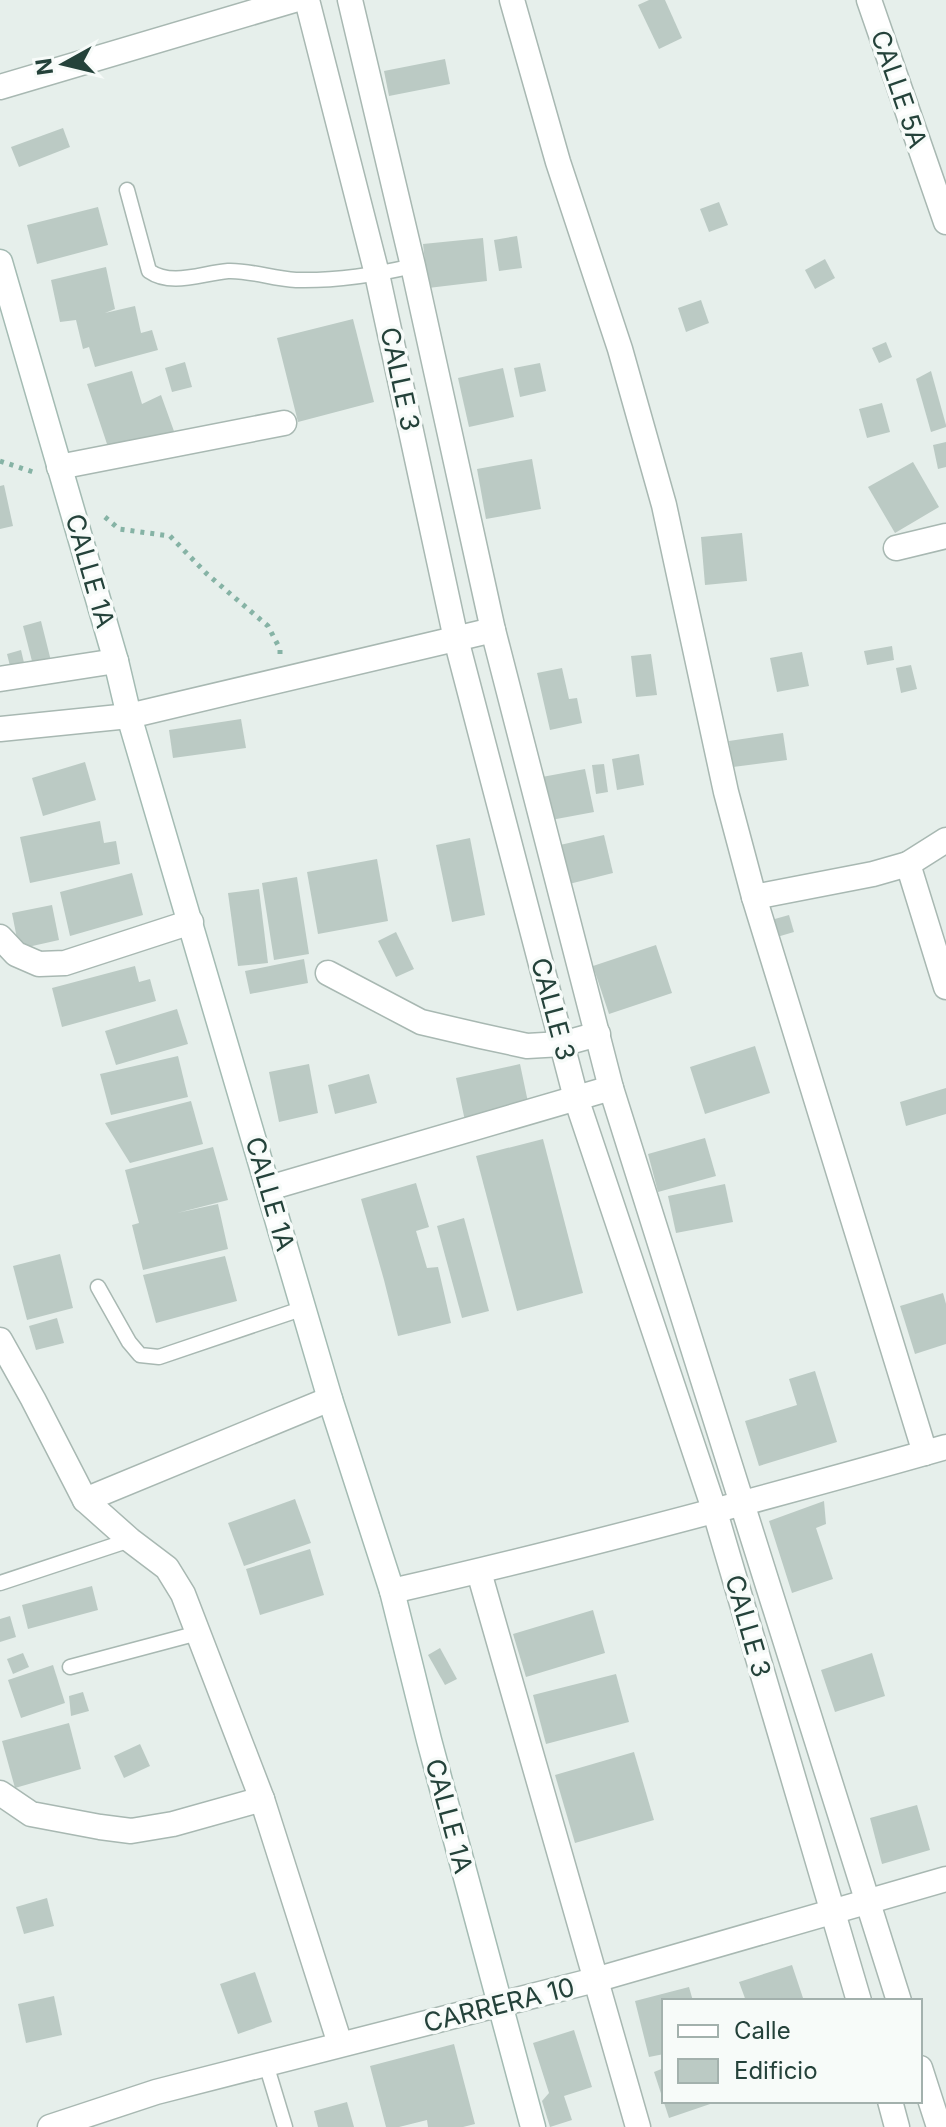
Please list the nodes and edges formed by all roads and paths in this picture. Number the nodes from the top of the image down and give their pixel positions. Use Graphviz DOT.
graph roads {
  1 [pos="294,0"];
  2 [pos="307,0"];
  3 [pos="350,0"];
  4 [pos="512,0"];
  5 [pos="869,0"];
  6 [pos="0,87"];
  7 [pos="127,190"];
  8 [pos="946,222"];
  9 [pos="0,262"];
  10 [pos="413,266"];
  11 [pos="377,274"];
  12 [pos="6,311"];
  13 [pos="284,423"];
  14 [pos="62,475"];
  15 [pos="946,536"];
  16 [pos="896,548"];
  17 [pos="493,630"];
  18 [pos="456,639"];
  19 [pos="116,661"];
  20 [pos="0,679"];
  21 [pos="283,680"];
  22 [pos="129,716"];
  23 [pos="0,729"];
  24 [pos="946,840"];
  25 [pos="908,864"];
  26 [pos="754,897"];
  27 [pos="191,922"];
  28 [pos="0,937"];
  29 [pos="328,973"];
  30 [pos="946,987"];
  31 [pos="598,1034"];
  32 [pos="562,1044"];
  33 [pos="611,1088"];
  34 [pos="576,1098"];
  35 [pos="269,1188"];
  36 [pos="98,1287"];
  37 [pos="304,1308"];
  38 [pos="0,1340"];
  39 [pos="330,1399"];
  40 [pos="936,1450"];
  41 [pos="85,1500"];
  42 [pos="743,1504"];
  43 [pos="715,1512"];
  44 [pos="130,1540"];
  45 [pos="479,1572"];
  46 [pos="0,1583"];
  47 [pos="392,1591"];
  48 [pos="198,1633"];
  49 [pos="70,1667"];
  50 [pos="0,1793"];
  51 [pos="262,1799"];
  52 [pos="946,1879"];
  53 [pos="868,1902"];
  54 [pos="832,1913"];
  55 [pos="595,1980"];
  56 [pos="858,1999"];
  57 [pos="898,1999"];
  58 [pos="499,2005"];
  59 [pos="340,2044"];
  60 [pos="266,2064"];
  61 [pos="922,2074"];
  62 [pos="891,2103"];
  63 [pos="108,2118"];
  64 [pos="528,2126"];
  65 [pos="50,2127"];
  66 [pos="285,2127"];
  67 [pos="638,2127"];
  68 [pos="897,2127"];
  69 [pos="939,2127"];
  1 -- 6 [label="street"];
  2 -- 11 [label="street, CALLE 3"];
  3 -- 10 [label="street, CALLE 3"];
  4 -- 26 [label="street"];
  5 -- 8 [label="street, CALLE 5A"];
  7 -- 11 [label="lane"];
  9 -- 12 [label="street, CALLE 1A"];
  10 -- 11 [label="lane"];
  10 -- 17 [label="street, CALLE 3"];
  11 -- 18 [label="street, CALLE 3"];
  12 -- 14 [label="street, CALLE 1A"];
  13 -- 14 [label="street"];
  14 -- 19 [label="street, CALLE 1A"];
  14 -- 21 [label="path"];
  15 -- 16 [label="street"];
  17 -- 18 [label="street"];
  17 -- 31 [label="street, CALLE 3"];
  18 -- 21 [label="street"];
  18 -- 32 [label="street, CALLE 3"];
  19 -- 20 [label="street"];
  19 -- 22 [label="street, CALLE 1A"];
  21 -- 22 [label="street"];
  22 -- 23 [label="street"];
  22 -- 27 [label="street, CALLE 1A"];
  24 -- 25 [label="street"];
  25 -- 26 [label="street"];
  25 -- 30 [label="street"];
  26 -- 40 [label="street"];
  27 -- 28 [label="street"];
  27 -- 35 [label="street, CALLE 1A"];
  29 -- 32 [label="street"];
  31 -- 32 [label="street"];
  31 -- 33 [label="street, CALLE 3"];
  32 -- 34 [label="street, CALLE 3"];
  33 -- 34 [label="street"];
  33 -- 42 [label="street, CALLE 3"];
  34 -- 35 [label="street"];
  34 -- 43 [label="street, CALLE 3"];
  35 -- 37 [label="street, CALLE 1A"];
  36 -- 37 [label="lane"];
  37 -- 39 [label="street, CALLE 1A"];
  38 -- 41 [label="street"];
  39 -- 41 [label="street"];
  39 -- 47 [label="street, CALLE 1A"];
  40 -- 42 [label="street"];
  41 -- 44 [label="street"];
  42 -- 43 [label="street"];
  42 -- 53 [label="street, CALLE 3"];
  43 -- 45 [label="street"];
  43 -- 54 [label="street, CALLE 3"];
  44 -- 46 [label="lane"];
  44 -- 48 [label="street"];
  45 -- 47 [label="street"];
  45 -- 55 [label="street"];
  47 -- 58 [label="street, CALLE 1A"];
  48 -- 49 [label="lane"];
  48 -- 51 [label="street"];
  50 -- 51 [label="street"];
  51 -- 59 [label="street"];
  52 -- 53 [label="street, CARRERA 10"];
  53 -- 54 [label="street, CARRERA 10"];
  53 -- 57 [label="street, CALLE 3"];
  54 -- 55 [label="street, CARRERA 10"];
  54 -- 56 [label="street, CALLE 3"];
  55 -- 58 [label="street, CARRERA 10"];
  55 -- 67 [label="street"];
  58 -- 59 [label="street, CARRERA 10"];
  58 -- 64 [label="street, CALLE 1A"];
  59 -- 60 [label="street, CARRERA 10"];
  60 -- 63 [label="street, CARRERA 10"];
  60 -- 66 [label="lane"];
  61 -- 69 [label="street"];
  62 -- 68 [label="street"];
  63 -- 65 [label="street, CARRERA 10"];
}
